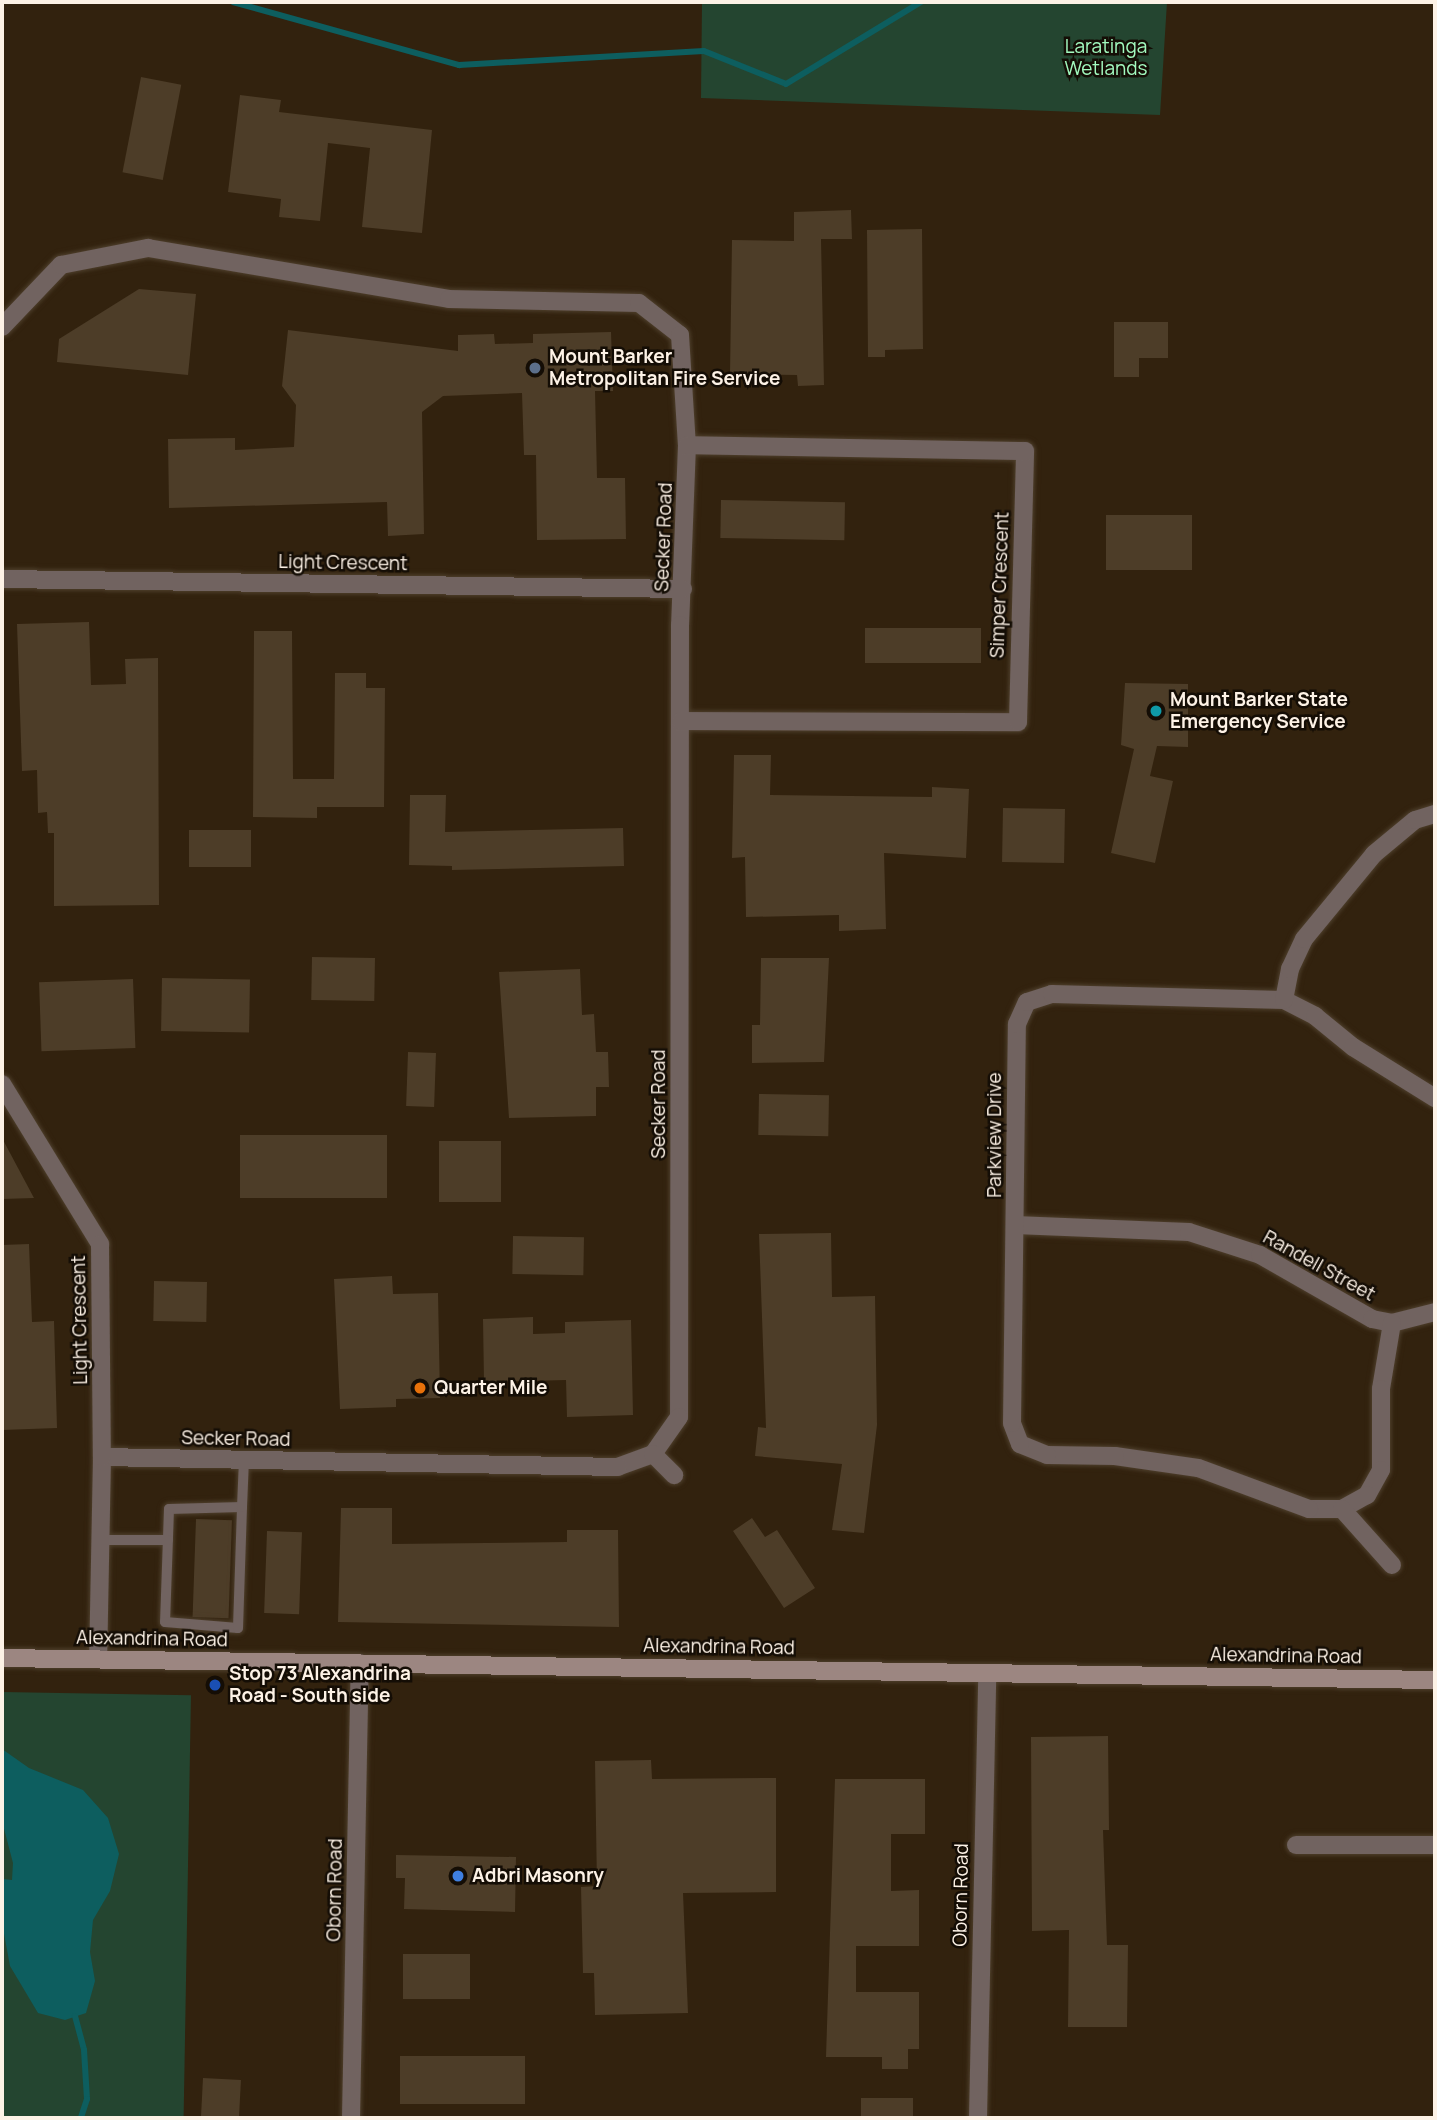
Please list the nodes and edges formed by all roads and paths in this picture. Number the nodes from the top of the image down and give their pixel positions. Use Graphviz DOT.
graph roads {
  1 [pos="2,327"];
  2 [pos="687,445"];
  3 [pos="2,579"];
  4 [pos="683,589"];
  5 [pos="681,721"];
  6 [pos="1435,814"];
  7 [pos="1284,1000"];
  8 [pos="2,1084"];
  9 [pos="1435,1098"];
  10 [pos="1016,1225"];
  11 [pos="1435,1312"];
  12 [pos="1392,1323"];
  13 [pos="653,1454"];
  14 [pos="102,1457"];
  15 [pos="244,1460"];
  16 [pos="674,1475"];
  17 [pos="242,1507"];
  18 [pos="1342,1509"];
  19 [pos="100,1540"];
  20 [pos="168,1540"];
  21 [pos="1392,1566"];
  22 [pos="2,1658"];
  23 [pos="98,1659"];
  24 [pos="360,1663"];
  25 [pos="987,1672"];
  26 [pos="1435,1680"];
  27 [pos="1296,1845"];
  28 [pos="1435,1845"];
  29 [pos="351,2118"];
  30 [pos="978,2118"];
  1 -- 2 [label="street, Secker Road"];
  2 -- 4 [label="street, Secker Road"];
  2 -- 5 [label="street, Simper Crescent"];
  3 -- 4 [label="street, Light Crescent"];
  4 -- 5 [label="street, Secker Road"];
  5 -- 13 [label="street, Secker Road"];
  6 -- 7 [label="street"];
  7 -- 9 [label="street"];
  7 -- 10 [label="street, Parkview Drive"];
  8 -- 14 [label="street, Light Crescent"];
  10 -- 12 [label="street, Randell Street"];
  10 -- 18 [label="street, Parkview Drive"];
  11 -- 12 [label="street, Randell Street"];
  12 -- 18 [label="street"];
  13 -- 15 [label="street, Secker Road"];
  13 -- 16 [label="street"];
  14 -- 15 [label="street, Secker Road"];
  14 -- 19 [label="street"];
  15 -- 17 [label="lane"];
  17 -- 20 [label="lane"];
  17 -- 20 [label="lane"];
  18 -- 21 [label="street"];
  19 -- 20 [label="lane"];
  19 -- 23 [label="street"];
  22 -- 23 [label="main road, Alexandrina Road"];
  23 -- 24 [label="main road, Alexandrina Road"];
  24 -- 25 [label="main road, Alexandrina Road"];
  24 -- 29 [label="street, Oborn Road"];
  25 -- 26 [label="main road, Alexandrina Road"];
  25 -- 30 [label="street, Oborn Road"];
  27 -- 28 [label="street"];
}
